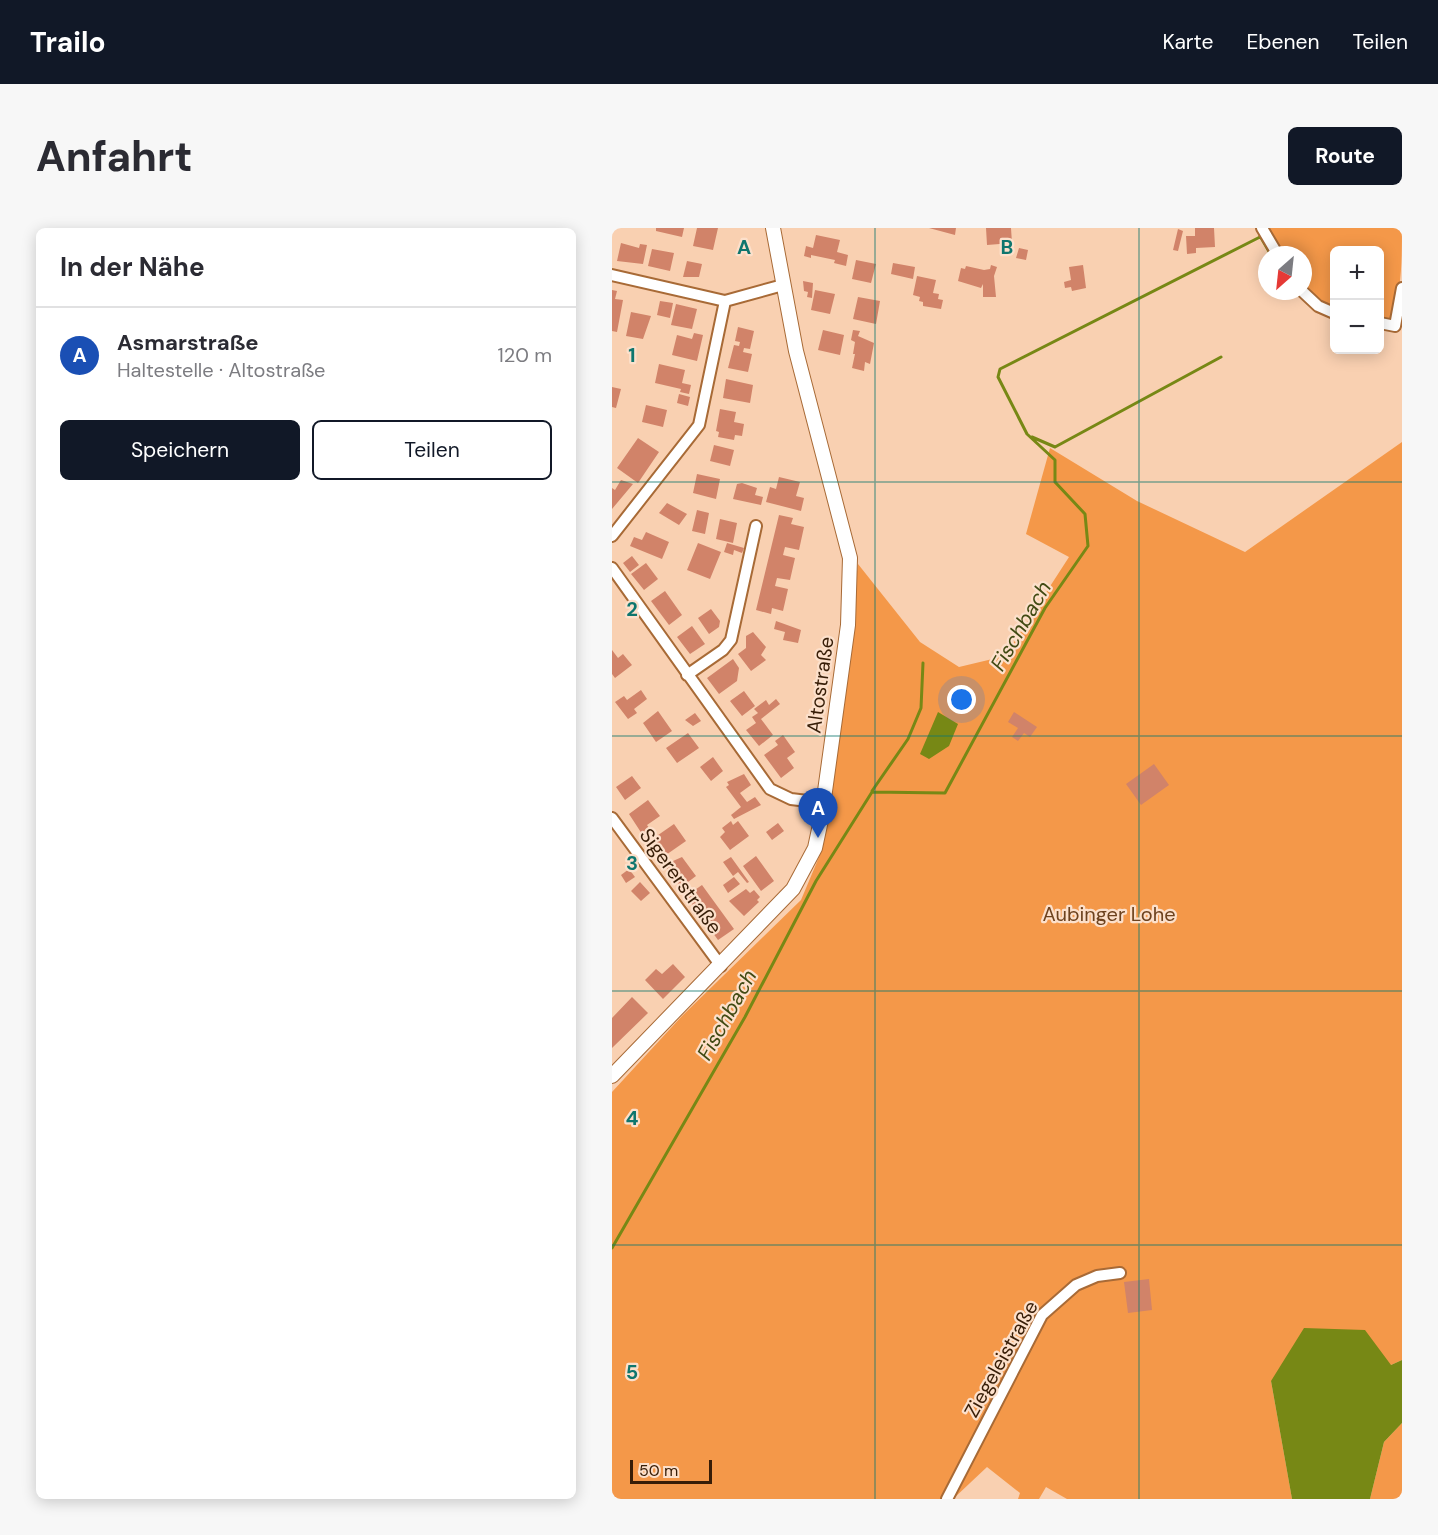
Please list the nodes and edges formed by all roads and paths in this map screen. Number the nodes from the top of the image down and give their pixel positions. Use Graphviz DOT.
graph roads {
  1 [pos="772,228"];
  2 [pos="1264,232"];
  3 [pos="1273,246"];
  4 [pos="612,275"];
  5 [pos="783,285"];
  6 [pos="1402,288"];
  7 [pos="1312,300"];
  8 [pos="725,301"];
  9 [pos="1330,311"];
  10 [pos="1384,324"];
  11 [pos="756,526"];
  12 [pos="612,536"];
  13 [pos="612,568"];
  14 [pos="687,675"];
  15 [pos="824,802"];
  16 [pos="612,818"];
  17 [pos="721,966"];
  18 [pos="612,1076"];
  19 [pos="1119,1273"];
  20 [pos="947,1499"];
  1 -- 5 [label="main road, Altostraße"];
  2 -- 3 [label="street"];
  4 -- 8 [label="street"];
  5 -- 8 [label="street"];
  5 -- 15 [label="main road, Altostraße"];
  6 -- 10 [label="street"];
  7 -- 9 [label="street"];
  8 -- 12 [label="street"];
  11 -- 14 [label="street"];
  13 -- 14 [label="street"];
  14 -- 15 [label="street"];
  15 -- 17 [label="main road, Altostraße"];
  16 -- 17 [label="street, Sigererstraße"];
  17 -- 18 [label="main road, Altostraße"];
  19 -- 20 [label="street, Ziegeleistraße"];
}
